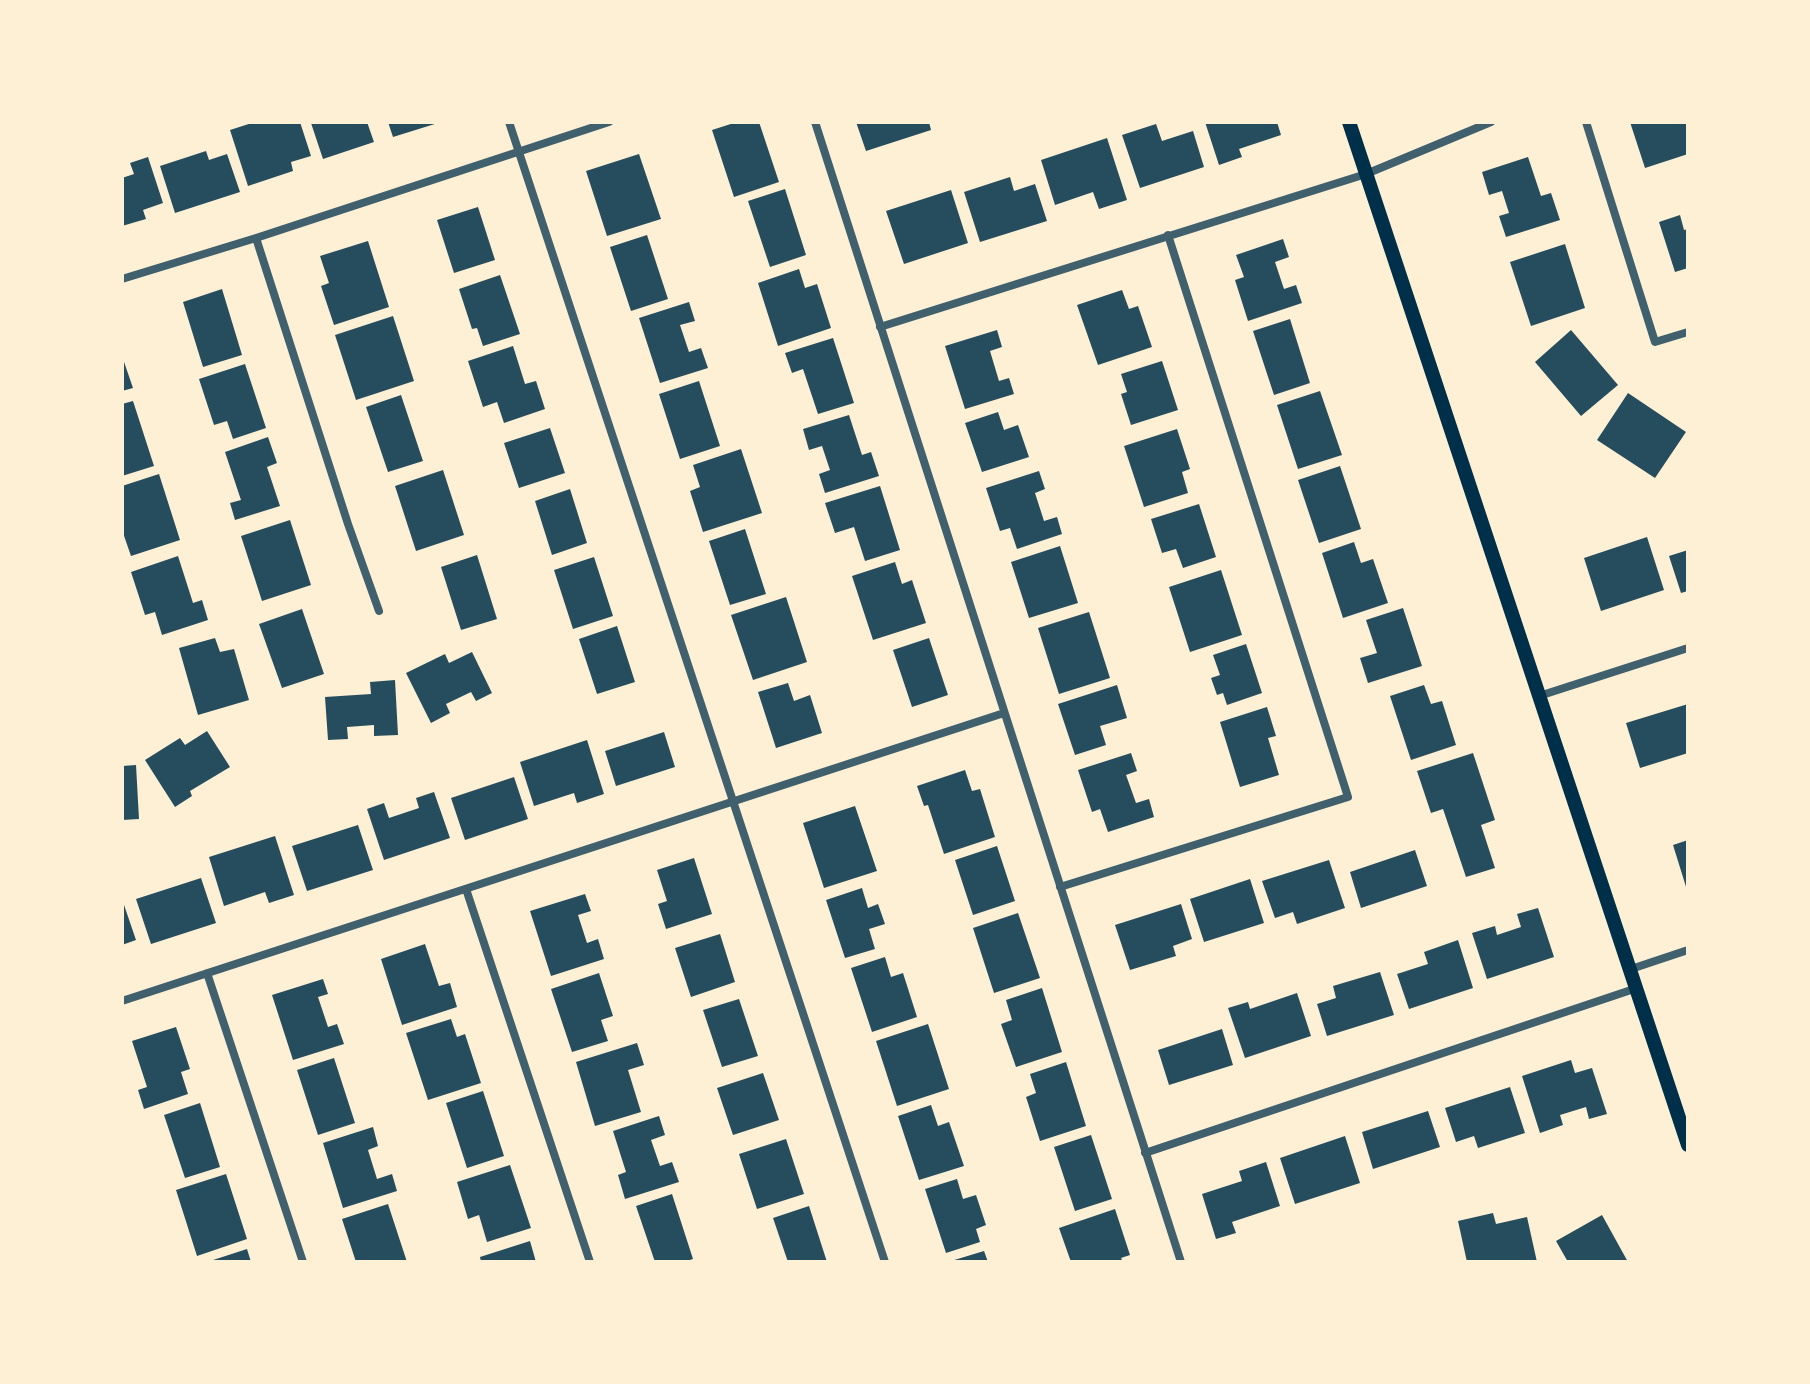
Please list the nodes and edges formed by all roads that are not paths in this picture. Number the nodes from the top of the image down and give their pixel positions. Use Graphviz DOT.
graph roads {
  1 [pos="509,122"];
  2 [pos="609,122"];
  3 [pos="815,122"];
  4 [pos="1349,122"];
  5 [pos="1491,122"];
  6 [pos="1586,122"];
  7 [pos="519,152"];
  8 [pos="1366,174"];
  9 [pos="1168,235"];
  10 [pos="256,238"];
  11 [pos="122,279"];
  12 [pos="880,327"];
  13 [pos="1688,332"];
  14 [pos="379,611"];
  15 [pos="1688,648"];
  16 [pos="1539,696"];
  17 [pos="1004,713"];
  18 [pos="733,801"];
  19 [pos="1060,887"];
  20 [pos="466,889"];
  21 [pos="1688,950"];
  22 [pos="1631,969"];
  23 [pos="207,973"];
  24 [pos="1637,988"];
  25 [pos="122,1001"];
  26 [pos="1688,1145"];
  27 [pos="1145,1153"];
  28 [pos="303,1262"];
  29 [pos="590,1262"];
  30 [pos="885,1262"];
  31 [pos="1181,1262"];
  1 -- 7 [label="street"];
  2 -- 7 [label="street"];
  3 -- 12 [label="street"];
  4 -- 8 [label="main road"];
  5 -- 8 [label="street"];
  6 -- 13 [label="street"];
  7 -- 10 [label="street"];
  7 -- 18 [label="street"];
  8 -- 9 [label="street"];
  8 -- 16 [label="main road"];
  9 -- 12 [label="street"];
  9 -- 19 [label="street"];
  10 -- 11 [label="street"];
  10 -- 14 [label="street"];
  12 -- 17 [label="street"];
  15 -- 16 [label="street"];
  16 -- 22 [label="main road"];
  17 -- 18 [label="street"];
  17 -- 19 [label="street"];
  18 -- 20 [label="street"];
  18 -- 30 [label="street"];
  19 -- 27 [label="street"];
  20 -- 23 [label="street"];
  20 -- 29 [label="street"];
  21 -- 22 [label="street"];
  22 -- 24 [label="main road"];
  23 -- 25 [label="street"];
  23 -- 28 [label="street"];
  24 -- 26 [label="main road"];
  24 -- 27 [label="street"];
  27 -- 31 [label="street"];
}
